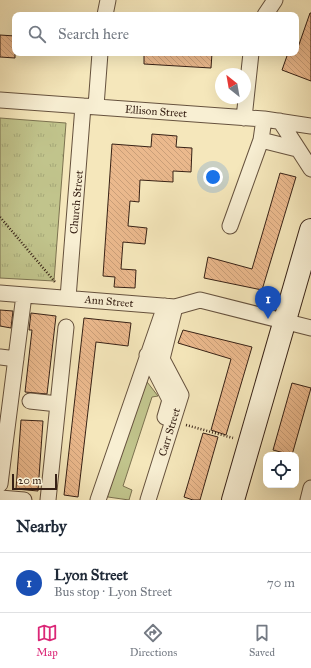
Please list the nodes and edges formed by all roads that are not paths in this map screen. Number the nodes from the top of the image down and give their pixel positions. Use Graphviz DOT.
graph roads {
  1 [pos="108,0"];
  2 [pos="276,0"];
  3 [pos="106,12"];
  4 [pos="267,12"];
  5 [pos="99,56"];
  6 [pos="251,56"];
  7 [pos="0,100"];
  8 [pos="90,106"];
  9 [pos="244,118"];
  10 [pos="264,119"];
  11 [pos="280,120"];
  12 [pos="311,126"];
  13 [pos="261,140"];
  14 [pos="297,148"];
  15 [pos="311,169"];
  16 [pos="230,226"];
  17 [pos="311,230"];
  18 [pos="0,293"];
  19 [pos="24,295"];
  20 [pos="68,298"];
  21 [pos="170,306"];
  22 [pos="285,320"];
  23 [pos="66,327"];
  24 [pos="311,328"];
  25 [pos="147,355"];
  26 [pos="0,357"];
  27 [pos="16,359"];
  28 [pos="30,400"];
  29 [pos="58,404"];
  30 [pos="2,452"];
  31 [pos="0,484"];
  32 [pos="311,488"];
  33 [pos="0,498"];
  34 [pos="24,500"];
  35 [pos="48,500"];
  36 [pos="98,500"];
  37 [pos="140,500"];
  38 [pos="148,500"];
  39 [pos="233,500"];
  40 [pos="308,500"];
  1 -- 3 [label="street"];
  2 -- 4 [label="street"];
  5 -- 8 [label="street, Church Street"];
  6 -- 9 [label="street"];
  7 -- 8 [label="street, Ellison Street"];
  8 -- 9 [label="street, Ellison Street"];
  8 -- 20 [label="street, Church Street"];
  9 -- 10 [label="street, Ellison Street"];
  10 -- 11 [label="street, Ellison Street"];
  10 -- 13 [label="street"];
  11 -- 12 [label="street, Ellison Street"];
  11 -- 14 [label="street"];
  13 -- 14 [label="street"];
  13 -- 16 [label="street"];
  14 -- 15 [label="street"];
  17 -- 22 [label="main road"];
  18 -- 19 [label="street, Ann Street"];
  19 -- 20 [label="street, Ann Street"];
  19 -- 27 [label="street"];
  20 -- 21 [label="street, Ann Street"];
  21 -- 22 [label="street"];
  21 -- 25 [label="street"];
  21 -- 38 [label="street, Carr Street"];
  22 -- 24 [label="street"];
  22 -- 39 [label="main road"];
  23 -- 29 [label="street"];
  25 -- 36 [label="street"];
  25 -- 37 [label="street"];
  26 -- 27 [label="street"];
  27 -- 30 [label="street"];
  28 -- 29 [label="street"];
  29 -- 35 [label="street"];
  30 -- 31 [label="street"];
  32 -- 40 [label="street"];
  33 -- 34 [label="street"];
}
